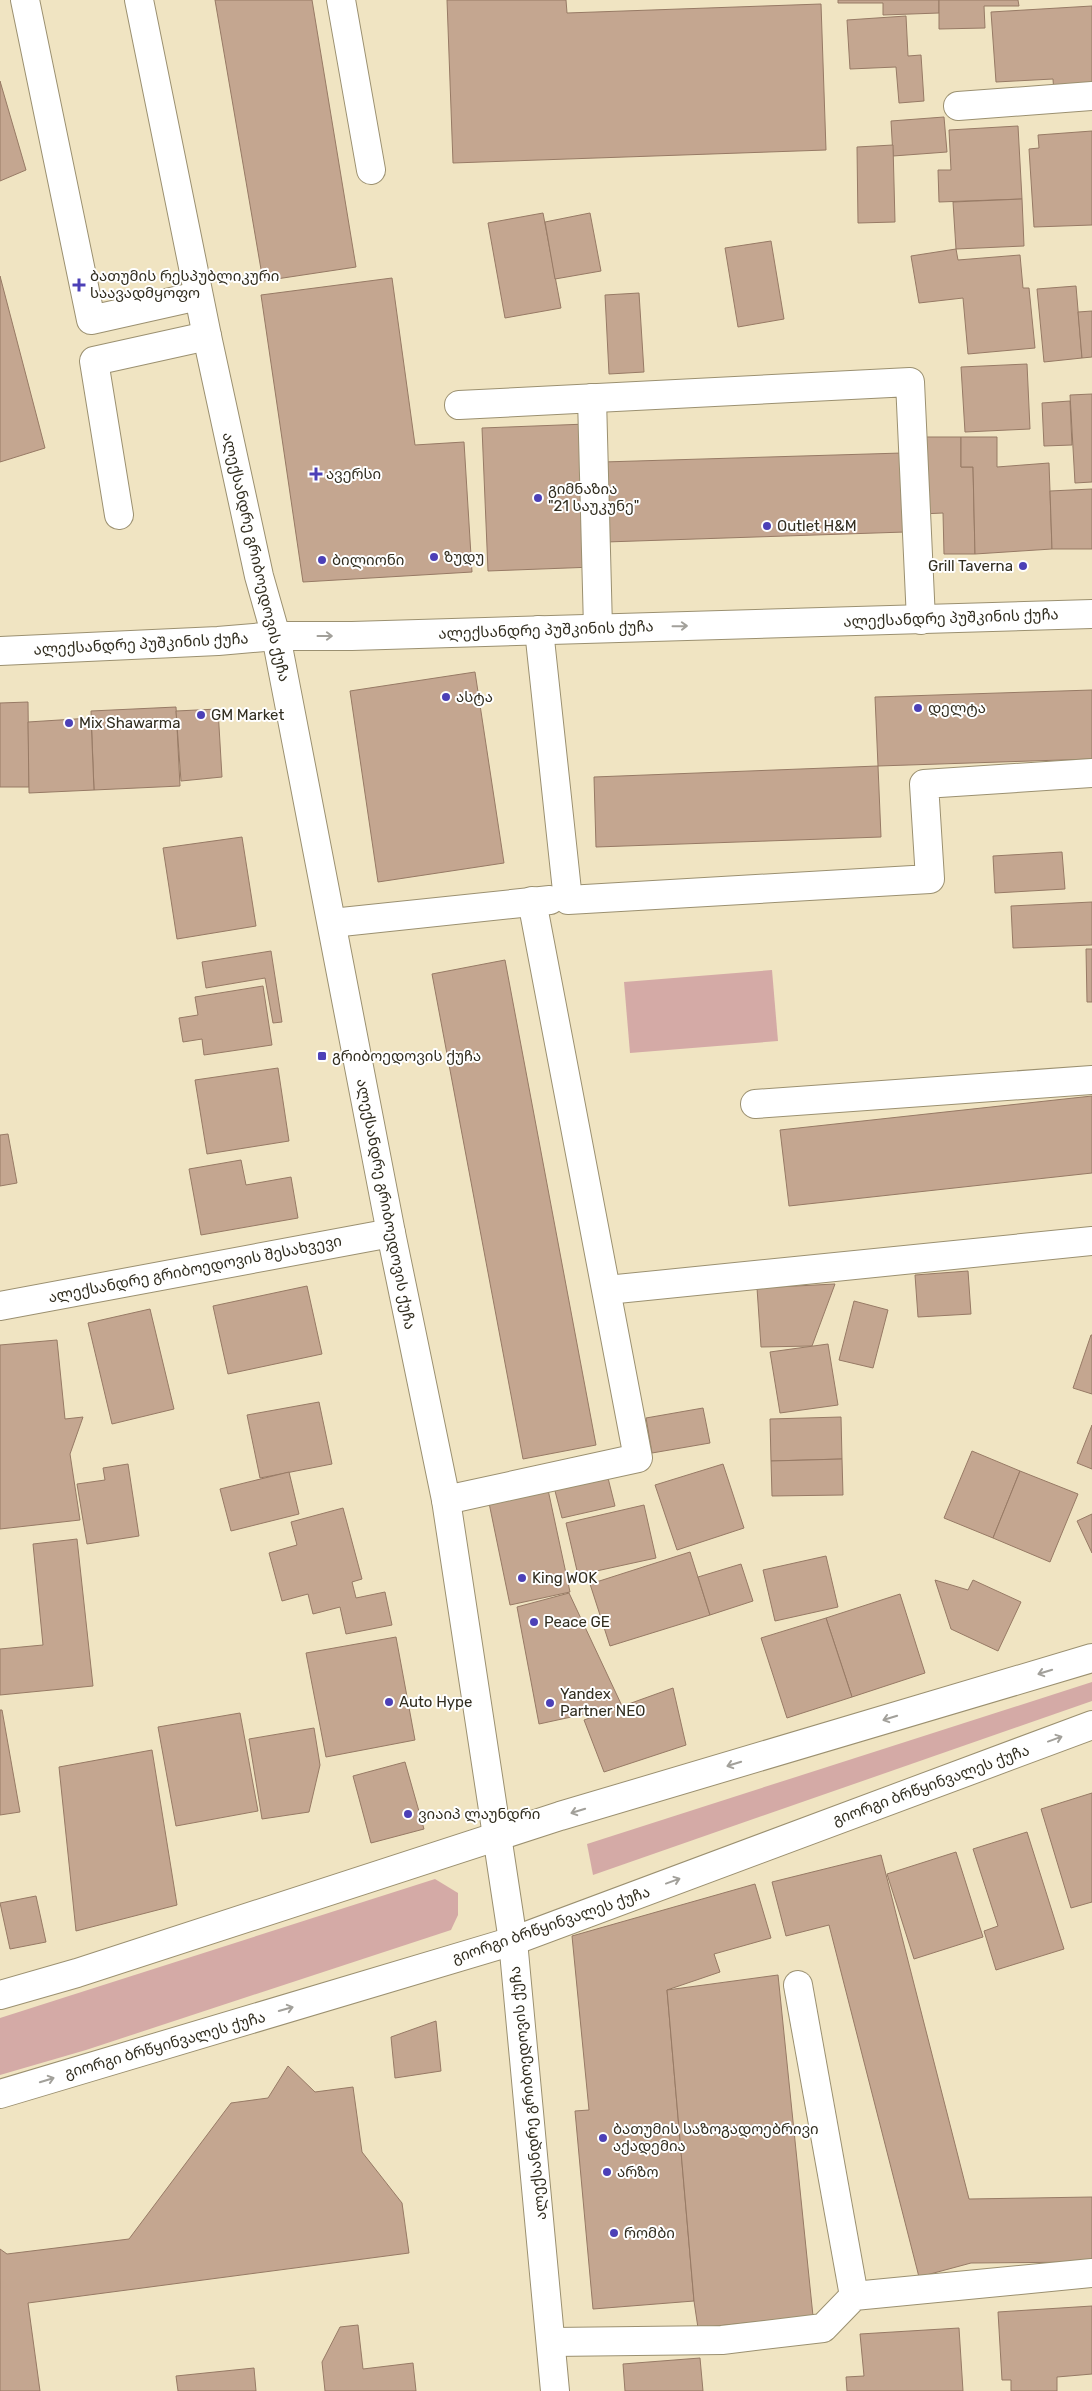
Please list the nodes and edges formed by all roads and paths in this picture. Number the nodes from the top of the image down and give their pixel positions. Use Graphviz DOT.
graph roads {
  1 [pos="25,0"];
  2 [pos="139,0"];
  3 [pos="341,0"];
  4 [pos="1092,96"];
  5 [pos="958,106"];
  6 [pos="371,170"];
  7 [pos="198,296"];
  8 [pos="207,336"];
  9 [pos="592,398"];
  10 [pos="459,405"];
  11 [pos="119,515"];
  12 [pos="1092,614"];
  13 [pos="921,620"];
  14 [pos="598,628"];
  15 [pos="538,630"];
  16 [pos="276,636"];
  17 [pos="0,652"];
  18 [pos="1092,773"];
  19 [pos="568,900"];
  20 [pos="532,901"];
  21 [pos="332,923"];
  22 [pos="1092,1080"];
  23 [pos="755,1104"];
  24 [pos="391,1232"];
  25 [pos="1092,1241"];
  26 [pos="607,1290"];
  27 [pos="0,1306"];
  28 [pos="446,1500"];
  29 [pos="1092,1658"];
  30 [pos="1092,1725"];
  31 [pos="498,1836"];
  32 [pos="513,1941"];
  33 [pos="798,1984"];
  34 [pos="0,1995"];
  35 [pos="0,2094"];
  36 [pos="1092,2273"];
  37 [pos="854,2296"];
  38 [pos="552,2342"];
  39 [pos="555,2391"];
  1 -- 7 [label="street"];
  2 -- 7 [label="street, ალექსანდრე გრიბოედოვის ქუჩა"];
  3 -- 6 [label="street"];
  4 -- 5 [label="street"];
  7 -- 8 [label="street, ალექსანდრე გრიბოედოვის ქუჩა"];
  8 -- 11 [label="street"];
  8 -- 16 [label="street, ალექსანდრე გრიბოედოვის ქუჩა"];
  9 -- 10 [label="street"];
  9 -- 13 [label="street"];
  9 -- 14 [label="street"];
  12 -- 13 [label="street, ალექსანდრე პუშკინის ქუჩა"];
  14 -- 13 [label="street, ალექსანდრე პუშკინის ქუჩა, one-way"];
  14 -- 15 [label="street, ალექსანდრე პუშკინის ქუჩა"];
  16 -- 15 [label="street, ალექსანდრე პუშკინის ქუჩა, one-way"];
  15 -- 19 [label="street"];
  16 -- 17 [label="street, ალექსანდრე პუშკინის ქუჩა"];
  16 -- 21 [label="street, ალექსანდრე გრიბოედოვის ქუჩა"];
  18 -- 19 [label="street"];
  19 -- 20 [label="street"];
  20 -- 21 [label="street"];
  20 -- 26 [label="street"];
  21 -- 24 [label="street, ალექსანდრე გრიბოედოვის ქუჩა"];
  22 -- 23 [label="street"];
  24 -- 27 [label="street, ალექსანდრე გრიბოედოვის შესახვევი"];
  24 -- 28 [label="street, ალექსანდრე გრიბოედოვის ქუჩა"];
  25 -- 26 [label="street"];
  26 -- 28 [label="street"];
  28 -- 31 [label="street, ალექსანდრე გრიბოედოვის ქუჩა"];
  29 -- 31 [label="street, one-way"];
  32 -- 30 [label="street, გიორგი ბრწყინვალეს ქუჩა, one-way"];
  31 -- 32 [label="street, ალექსანდრე გრიბოედოვის ქუჩა"];
  31 -- 34 [label="street"];
  35 -- 32 [label="street, გიორგი ბრწყინვალეს ქუჩა, one-way"];
  32 -- 38 [label="street, ალექსანდრე გრიბოედოვის ქუჩა"];
  33 -- 37 [label="street"];
  36 -- 37 [label="street"];
  37 -- 38 [label="street"];
  38 -- 39 [label="street, ალექსანდრე გრიბოედოვის ქუჩა"];
}
